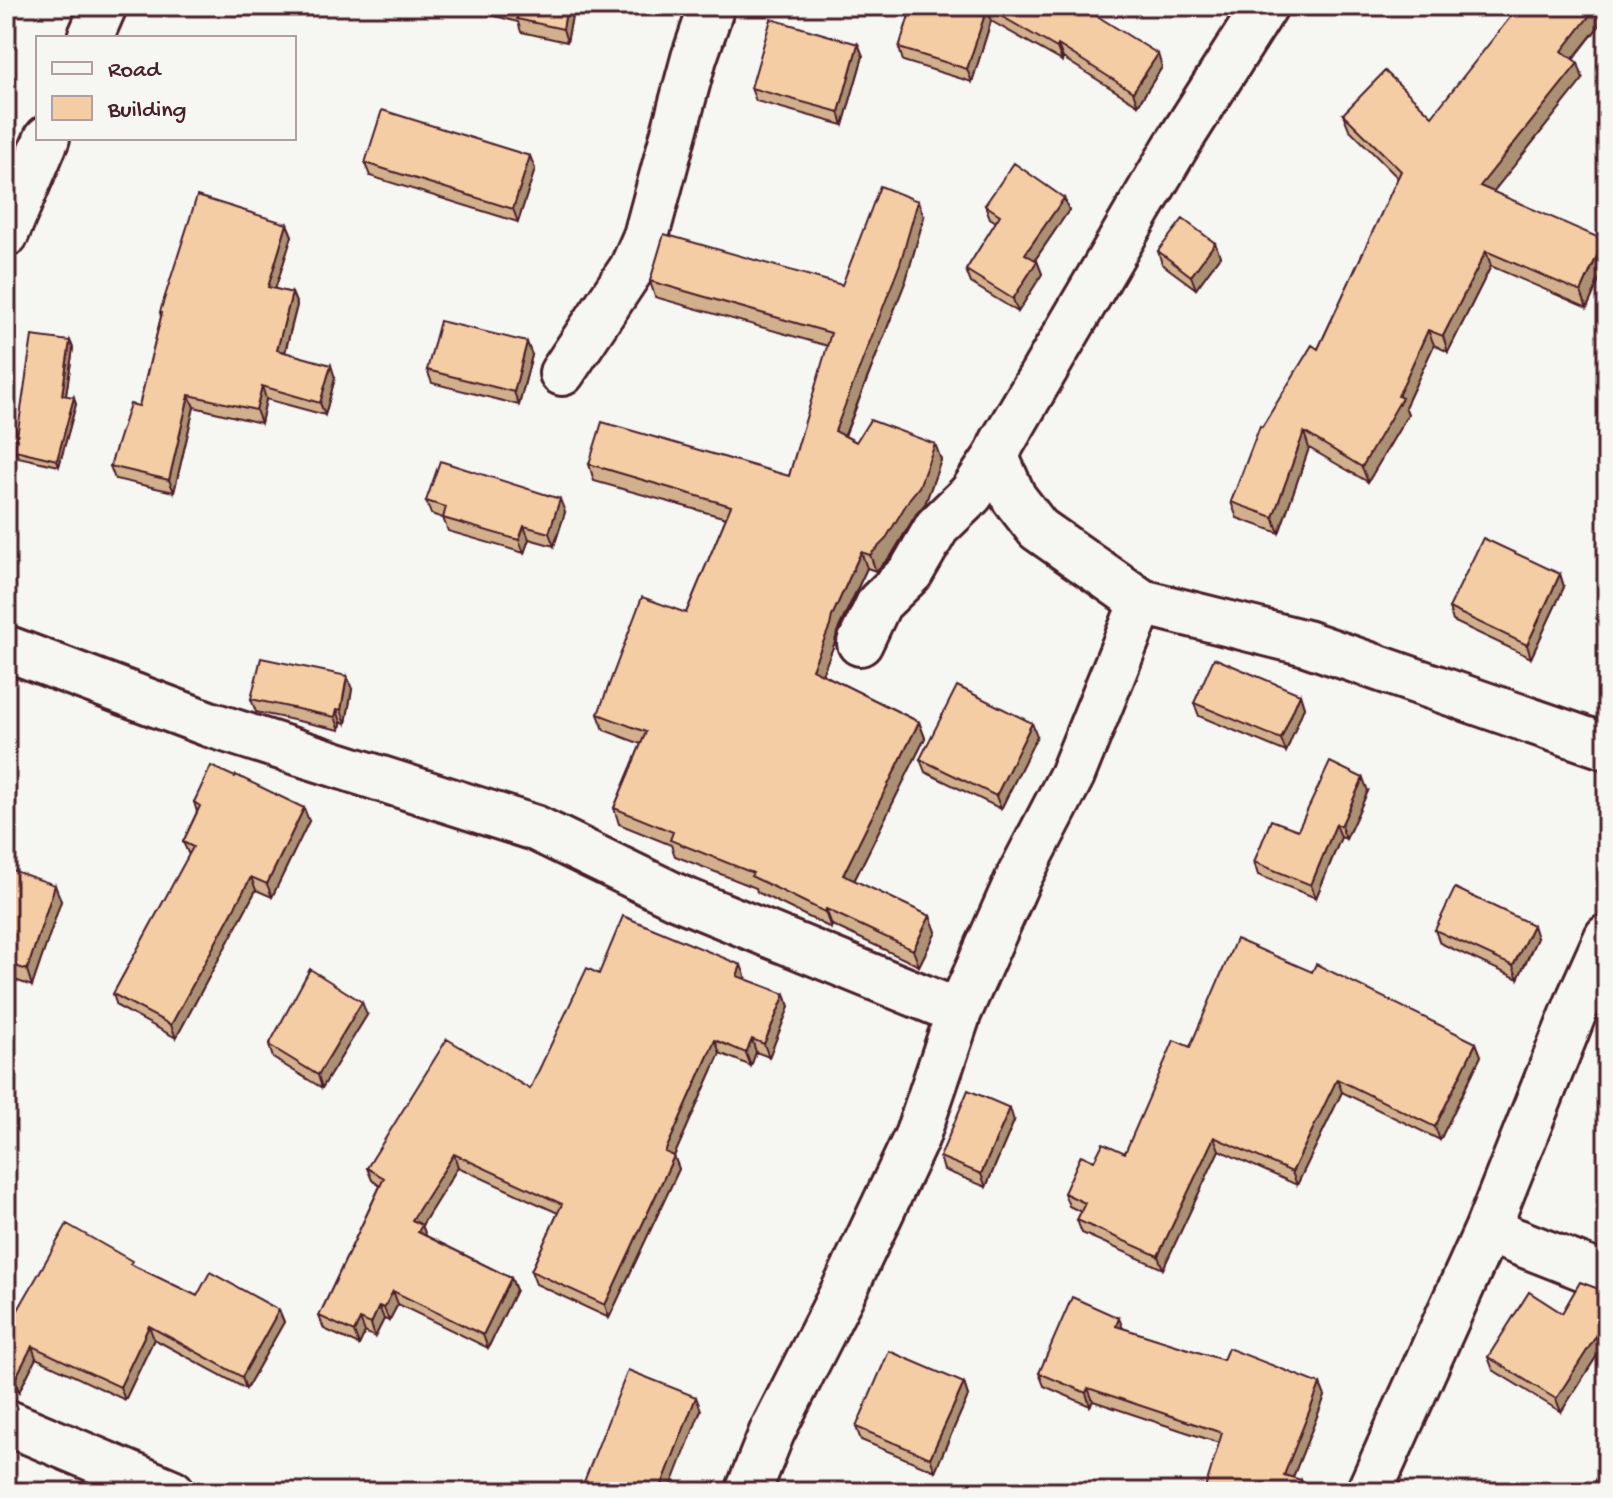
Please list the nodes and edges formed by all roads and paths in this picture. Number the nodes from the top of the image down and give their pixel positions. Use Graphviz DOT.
graph roads {
  1 [pos="104,6"];
  2 [pos="712,6"];
  3 [pos="1265,6"];
  4 [pos="91,36"];
  5 [pos="46,140"];
  6 [pos="6,234"];
  7 [pos="562,373"];
  8 [pos="996,457"];
  9 [pos="1142,602"];
  10 [pos="860,643"];
  11 [pos="6,648"];
  12 [pos="1607,747"];
  13 [pos="1607,937"];
  14 [pos="959,1012"];
  15 [pos="1487,1230"];
  16 [pos="1607,1277"];
  17 [pos="6,1422"];
  18 [pos="172,1492"];
  19 [pos="748,1492"];
  20 [pos="1369,1492"];
  1 -- 4 [label="street"];
  2 -- 7 [label="street"];
  3 -- 8 [label="street"];
  5 -- 6 [label="street"];
  8 -- 9 [label="street"];
  8 -- 10 [label="street"];
  9 -- 12 [label="street"];
  9 -- 14 [label="street"];
  11 -- 14 [label="street"];
  13 -- 15 [label="street"];
  14 -- 19 [label="street"];
  15 -- 16 [label="street"];
  15 -- 20 [label="street"];
  17 -- 18 [label="street"];
}
